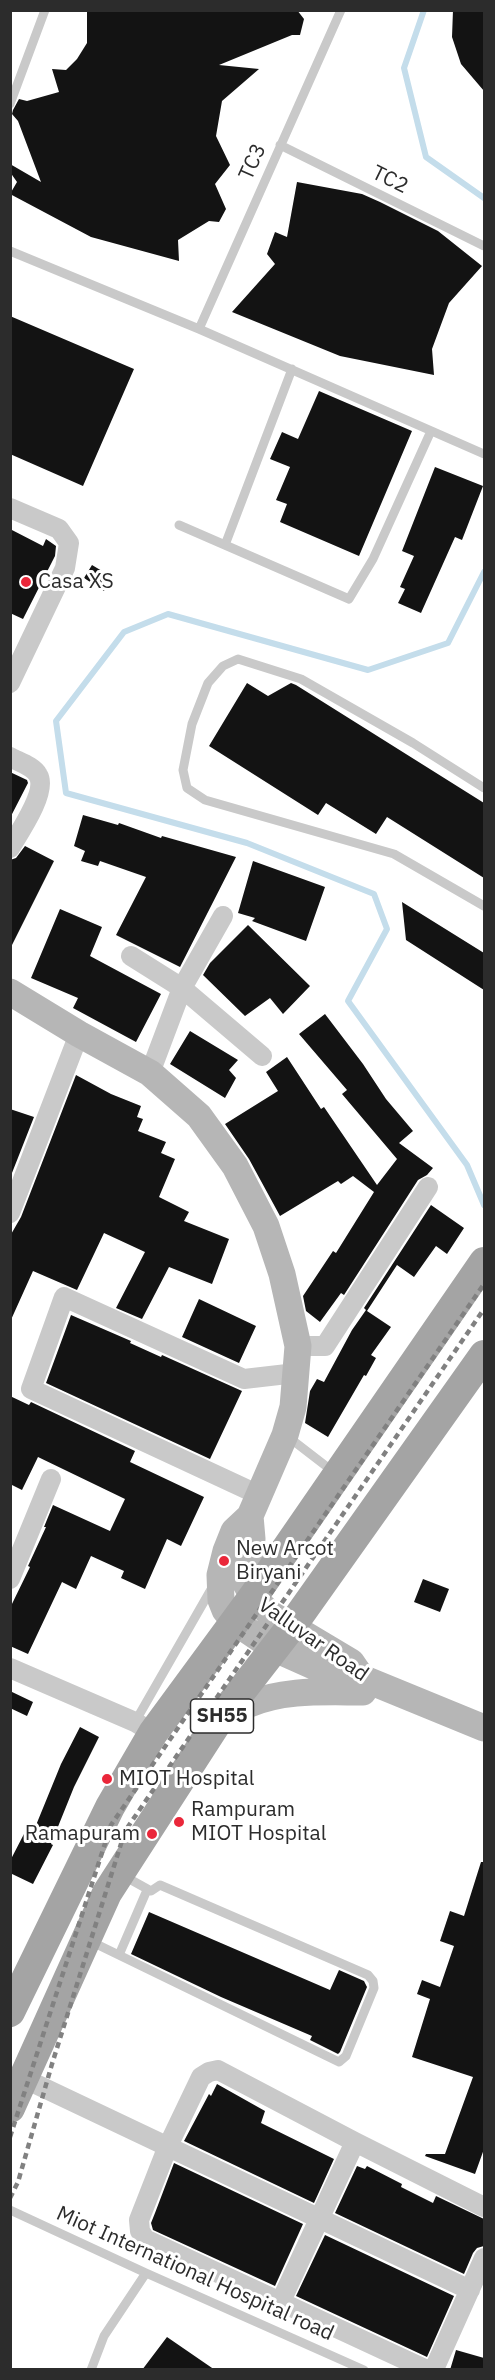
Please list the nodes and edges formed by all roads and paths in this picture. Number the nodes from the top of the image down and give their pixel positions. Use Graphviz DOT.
graph roads {
  1 [pos="45,10"];
  2 [pos="341,10"];
  3 [pos="10,104"];
  4 [pos="280,145"];
  5 [pos="484,246"];
  6 [pos="10,251"];
  7 [pos="200,329"];
  8 [pos="292,369"];
  9 [pos="431,430"];
  10 [pos="484,454"];
  11 [pos="10,508"];
  12 [pos="179,525"];
  13 [pos="225,545"];
  14 [pos="10,683"];
  15 [pos="10,757"];
  16 [pos="484,788"];
  17 [pos="10,848"];
  18 [pos="484,906"];
  19 [pos="223,916"];
  20 [pos="131,956"];
  21 [pos="182,988"];
  22 [pos="10,992"];
  23 [pos="79,1034"];
  24 [pos="262,1056"];
  25 [pos="150,1073"];
  26 [pos="428,1188"];
  27 [pos="10,1213"];
  28 [pos="482,1266"];
  29 [pos="298,1346"];
  30 [pos="484,1355"];
  31 [pos="296,1373"];
  32 [pos="285,1435"];
  33 [pos="338,1475"];
  34 [pos="51,1479"];
  35 [pos="255,1505"];
  36 [pos="220,1575"];
  37 [pos="10,1580"];
  38 [pos="253,1597"];
  39 [pos="235,1622"];
  40 [pos="283,1638"];
  41 [pos="10,1668"];
  42 [pos="397,1692"];
  43 [pos="218,1721"];
  44 [pos="144,1727"];
  45 [pos="484,1728"];
  46 [pos="119,1874"];
  47 [pos="147,1890"];
  48 [pos="85,1939"];
  49 [pos="120,1955"];
  50 [pos="10,2012"];
  51 [pos="23,2078"];
  52 [pos="10,2108"];
  53 [pos="355,2142"];
  54 [pos="168,2146"];
  55 [pos="484,2207"];
  56 [pos="10,2210"];
  57 [pos="320,2219"];
  58 [pos="484,2258"];
  59 [pos="146,2273"];
  60 [pos="470,2290"];
  61 [pos="281,2301"];
  62 [pos="91,2370"];
  63 [pos="364,2370"];
  64 [pos="429,2370"];
  1 -- 3 [label="lane"];
  2 -- 4 [label="lane, TC3"];
  4 -- 5 [label="lane, TC2"];
  4 -- 7 [label="lane, TC3"];
  6 -- 7 [label="lane"];
  7 -- 8 [label="lane"];
  8 -- 9 [label="lane"];
  8 -- 13 [label="lane"];
  9 -- 10 [label="lane"];
  9 -- 13 [label="lane"];
  11 -- 14 [label="street"];
  12 -- 13 [label="lane"];
  15 -- 17 [label="street"];
  16 -- 18 [label="lane"];
  19 -- 21 [label="street"];
  20 -- 21 [label="street"];
  21 -- 24 [label="street"];
  21 -- 25 [label="street"];
  22 -- 23 [label="main road"];
  23 -- 25 [label="main road"];
  23 -- 27 [label="street"];
  25 -- 29 [label="main road"];
  26 -- 29 [label="street"];
  28 -- 33 [label="main road, SH55"];
  29 -- 31 [label="main road"];
  30 -- 40 [label="main road, SH55"];
  31 -- 32 [label="main road"];
  31 -- 35 [label="street"];
  32 -- 33 [label="lane"];
  32 -- 35 [label="main road"];
  33 -- 38 [label="main road, SH55"];
  34 -- 37 [label="street"];
  35 -- 36 [label="main road"];
  35 -- 38 [label="main road, Valluvar Road"];
  36 -- 39 [label="main road"];
  36 -- 44 [label="lane"];
  38 -- 39 [label="main road, SH55"];
  38 -- 40 [label="main road, Valluvar Road"];
  39 -- 40 [label="main road"];
  39 -- 44 [label="main road, SH55"];
  40 -- 42 [label="main road, Valluvar Road"];
  40 -- 43 [label="main road, SH55"];
  41 -- 44 [label="street"];
  42 -- 43 [label="main road"];
  42 -- 45 [label="main road, Valluvar Road"];
  43 -- 46 [label="main road, SH55"];
  44 -- 50 [label="main road, SH55"];
  46 -- 47 [label="lane"];
  46 -- 48 [label="main road, SH55"];
  47 -- 49 [label="lane"];
  47 -- 49 [label="lane"];
  48 -- 49 [label="lane"];
  48 -- 51 [label="main road, SH55"];
  51 -- 52 [label="main road, SH55"];
  51 -- 54 [label="street"];
  53 -- 54 [label="street"];
  53 -- 55 [label="street"];
  53 -- 57 [label="street"];
  54 -- 57 [label="street"];
  54 -- 61 [label="street"];
  56 -- 59 [label="lane, Miot International Hospital road"];
  57 -- 60 [label="street"];
  57 -- 61 [label="street"];
  58 -- 60 [label="street"];
  59 -- 62 [label="lane"];
  59 -- 63 [label="lane, Miot International Hospital road"];
  60 -- 64 [label="street"];
  61 -- 64 [label="street"];
}
